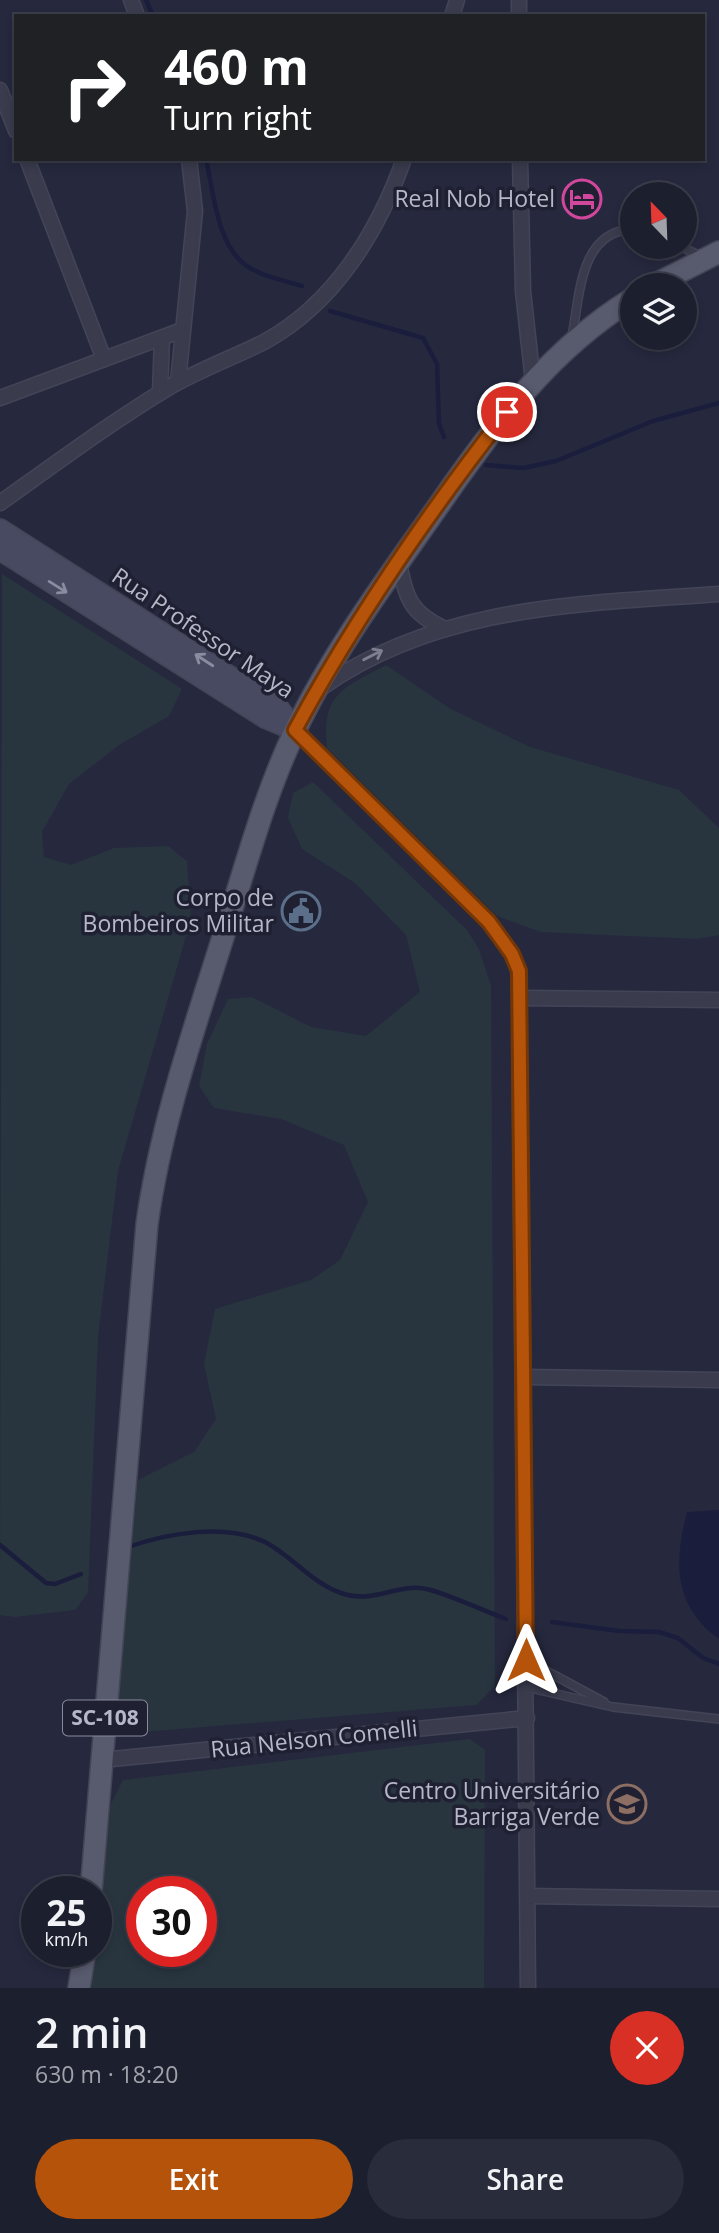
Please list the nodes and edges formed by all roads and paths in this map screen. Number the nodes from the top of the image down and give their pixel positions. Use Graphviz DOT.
graph roads {
  1 [pos="0,90"];
  2 [pos="14,126"];
  3 [pos="28,161"];
  4 [pos="189,161"];
  5 [pos="403,161"];
  6 [pos="520,161"];
  7 [pos="620,233"];
  8 [pos="711,255"];
  9 [pos="677,273"];
  10 [pos="620,308"];
  11 [pos="183,330"];
  12 [pos="162,338"];
  13 [pos="571,344"];
  14 [pos="104,359"];
  15 [pos="533,382"];
  16 [pos="178,383"];
  17 [pos="160,393"];
  18 [pos="0,398"];
  19 [pos="0,503"];
  20 [pos="0,529"];
  21 [pos="0,550"];
  22 [pos="399,562"];
  23 [pos="719,594"];
  24 [pos="445,629"];
  25 [pos="316,692"];
  26 [pos="295,730"];
  27 [pos="521,998"];
  28 [pos="719,1000"];
  29 [pos="525,1377"];
  30 [pos="719,1380"];
  31 [pos="526,1660"];
  32 [pos="526,1686"];
  33 [pos="613,1707"];
  34 [pos="527,1718"];
  35 [pos="719,1719"];
  36 [pos="102,1760"];
  37 [pos="92,1876"];
  38 [pos="528,1896"];
  39 [pos="719,1899"];
  40 [pos="82,1967"];
  41 [pos="79,1988"];
  42 [pos="528,1988"];
  1 -- 2 [label="street"];
  3 -- 14 [label="street"];
  4 -- 11 [label="street"];
  5 -- 16 [label="street"];
  6 -- 15 [label="street"];
  7 -- 13 [label="lane"];
  8 -- 9 [label="main road"];
  10 -- 13 [label="main road, SC-108"];
  11 -- 12 [label="street"];
  11 -- 16 [label="street"];
  12 -- 14 [label="street"];
  12 -- 17 [label="street"];
  13 -- 15 [label="main road, SC-108"];
  14 -- 18 [label="street"];
  15 -- 22 [label="main road, SC-108"];
  16 -- 17 [label="street"];
  17 -- 19 [label="street"];
  26 -- 20 [label="main road, Rua Professor Maya, one-way"];
  21 -- 26 [label="main road, Rua Professor Maya, one-way"];
  22 -- 24 [label="street"];
  22 -- 25 [label="main road, SC-108"];
  23 -- 24 [label="street"];
  25 -- 24 [label="street, one-way"];
  25 -- 26 [label="main road, SC-108"];
  26 -- 27 [label="street"];
  26 -- 36 [label="main road, SC-108"];
  27 -- 28 [label="street"];
  27 -- 29 [label="street"];
  29 -- 30 [label="street"];
  29 -- 31 [label="street"];
  31 -- 32 [label="street"];
  31 -- 33 [label="lane"];
  32 -- 33 [label="lane"];
  32 -- 34 [label="street"];
  33 -- 35 [label="lane"];
  34 -- 36 [label="street, Rua Nelson Comelli"];
  34 -- 38 [label="street"];
  36 -- 37 [label="main road, SC-108"];
  38 -- 39 [label="street"];
  38 -- 42 [label="street"];
  40 -- 41 [label="main road"];
}
